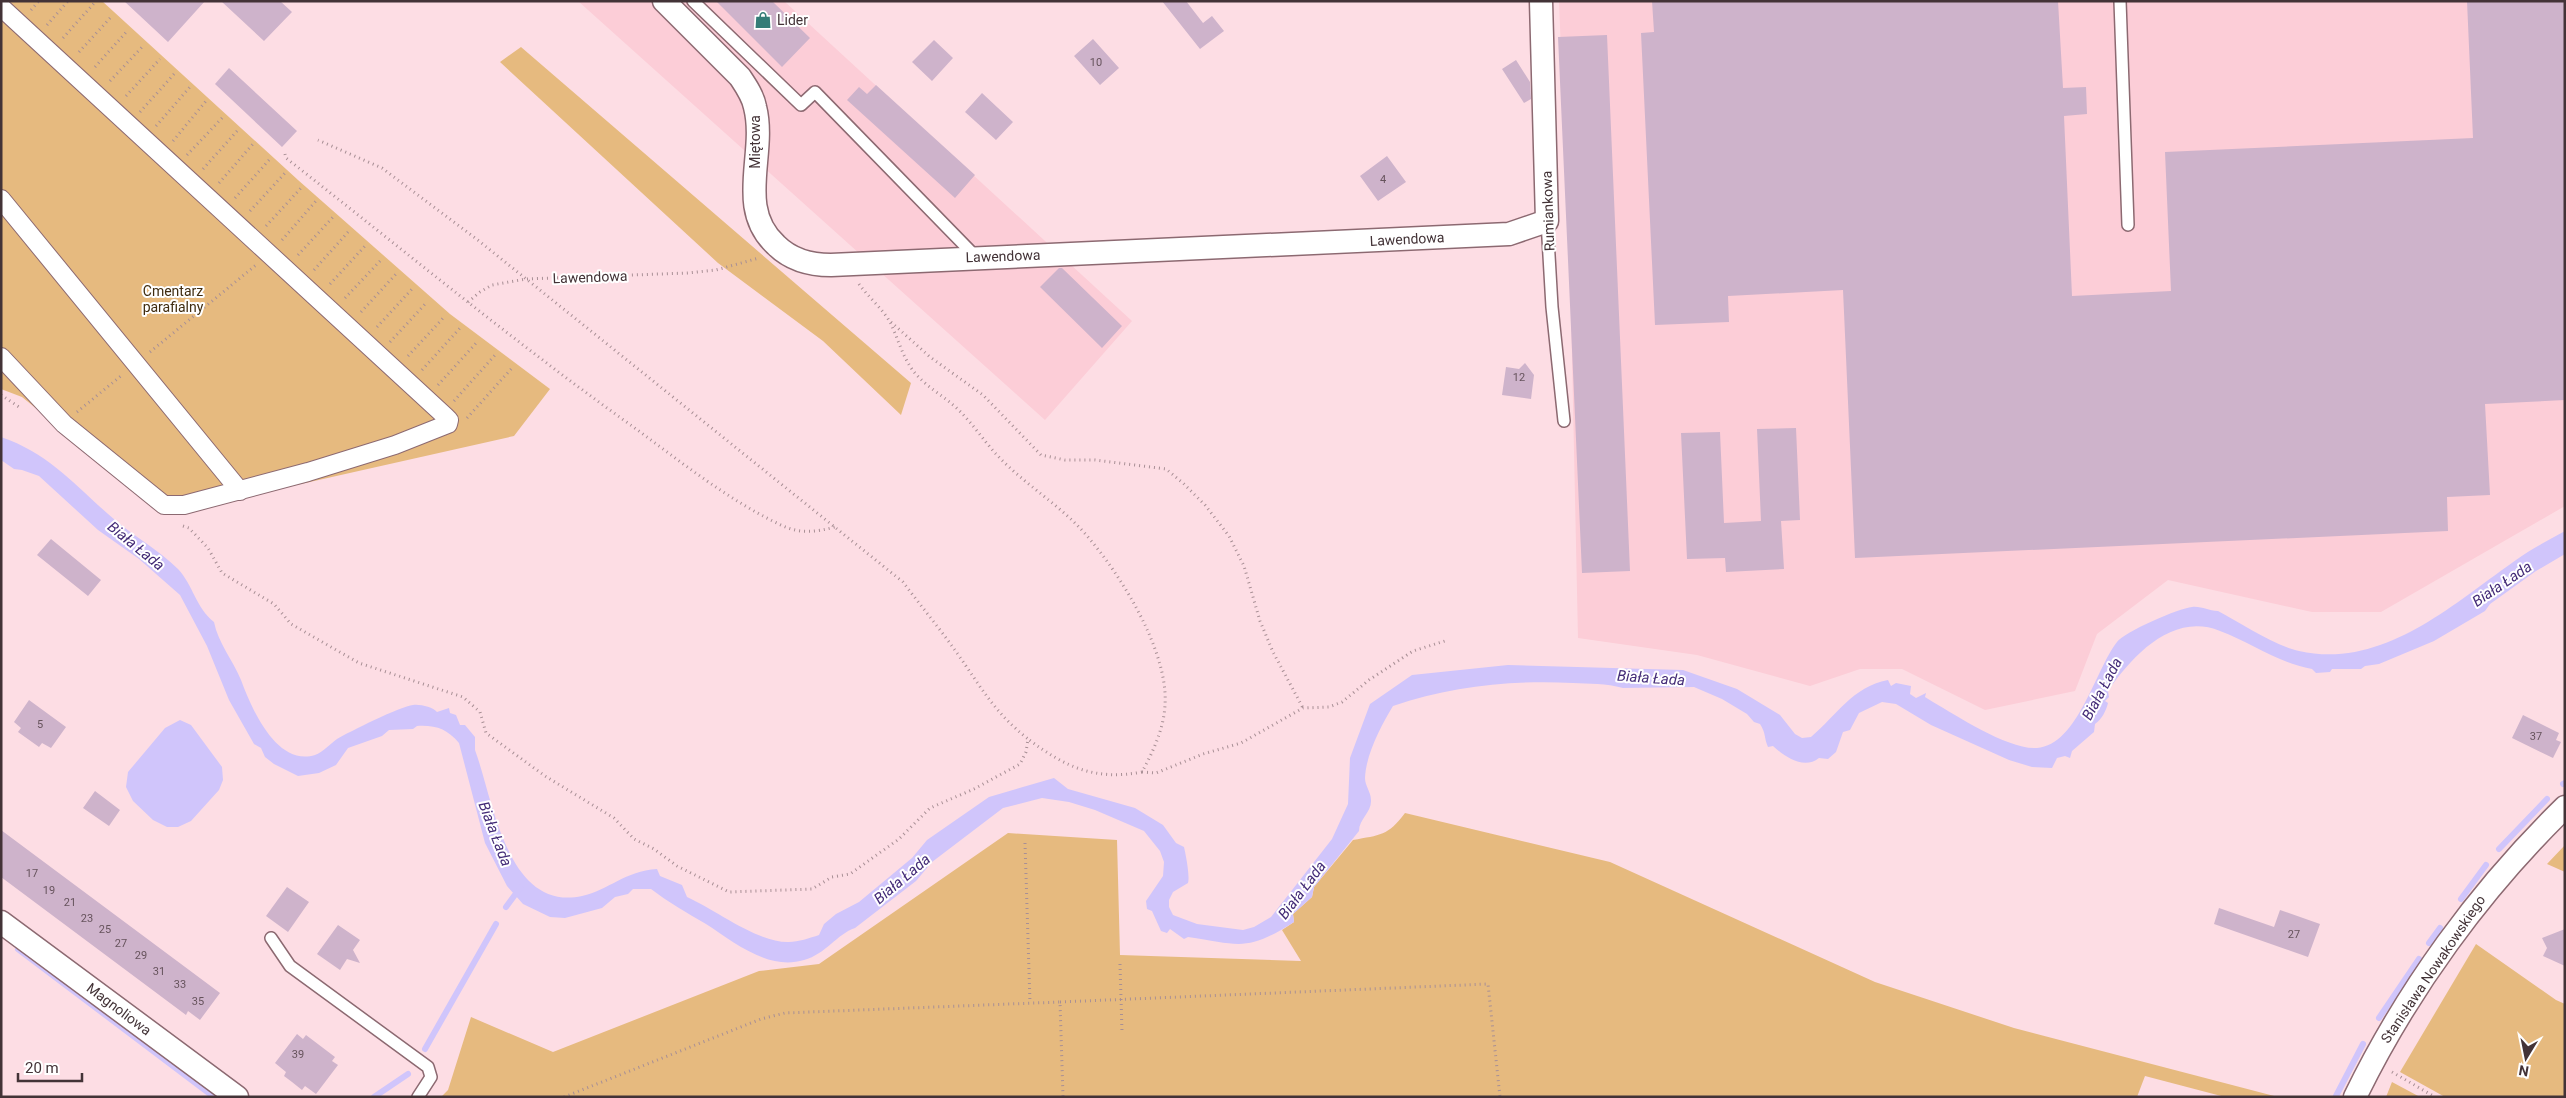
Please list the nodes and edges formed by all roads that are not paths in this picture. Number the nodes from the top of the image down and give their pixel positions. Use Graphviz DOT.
graph roads {
  1 [pos="664,1"];
  2 [pos="692,1"];
  3 [pos="1541,1"];
  4 [pos="2120,1"];
  5 [pos="1,7"];
  6 [pos="1,199"];
  7 [pos="1548,221"];
  8 [pos="2128,225"];
  9 [pos="781,250"];
  10 [pos="976,257"];
  11 [pos="1,357"];
  12 [pos="1564,421"];
  13 [pos="240,491"];
  14 [pos="2565,807"];
  15 [pos="1,922"];
  16 [pos="271,938"];
  17 [pos="237,1097"];
  18 [pos="418,1097"];
  19 [pos="2355,1097"];
  1 -- 9 [label="street, Miętowa"];
  2 -- 10 [label="lane"];
  3 -- 7 [label="street, Rumiankowa"];
  4 -- 8 [label="lane"];
  5 -- 13 [label="street"];
  6 -- 13 [label="street"];
  7 -- 10 [label="street, Lawendowa"];
  7 -- 12 [label="lane, Rumiankowa"];
  9 -- 10 [label="street, Lawendowa"];
  11 -- 13 [label="street"];
  14 -- 19 [label="street, Stanisława Nowakowskiego"];
  15 -- 17 [label="street, Magnoliowa"];
  16 -- 18 [label="lane"];
}
